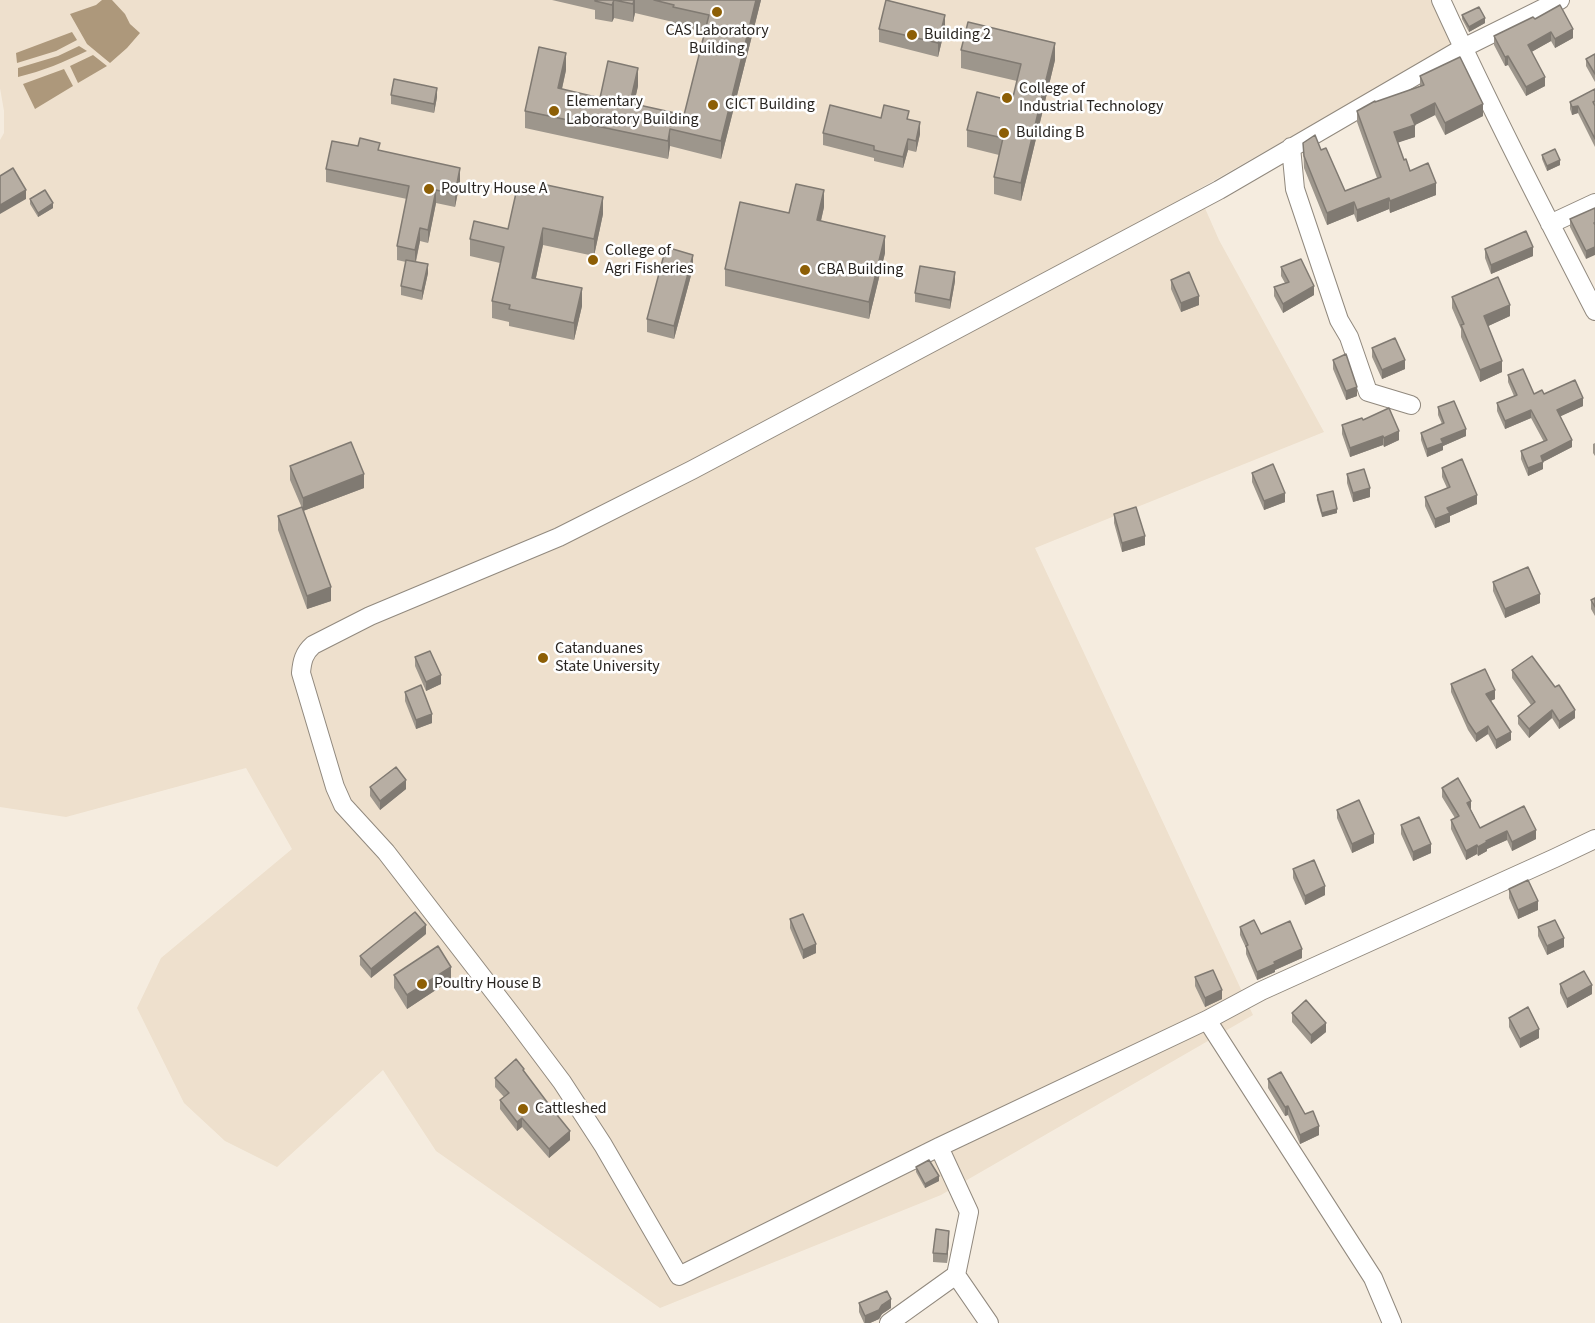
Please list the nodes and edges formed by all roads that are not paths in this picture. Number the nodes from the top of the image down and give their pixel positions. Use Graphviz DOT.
graph roads {
  1 [pos="1441,0"];
  2 [pos="1560,0"];
  3 [pos="1463,48"];
  4 [pos="1291,147"];
  5 [pos="1595,203"];
  6 [pos="1550,224"];
  7 [pos="1595,311"];
  8 [pos="1412,405"];
  9 [pos="1595,839"];
  10 [pos="1207,1020"];
  11 [pos="939,1147"];
  12 [pos="956,1275"];
  13 [pos="889,1323"];
  14 [pos="989,1323"];
  15 [pos="1392,1323"];
  1 -- 3 [label="street"];
  2 -- 3 [label="street"];
  3 -- 4 [label="street"];
  3 -- 6 [label="street"];
  4 -- 8 [label="street"];
  4 -- 11 [label="street"];
  5 -- 6 [label="street"];
  6 -- 7 [label="street"];
  9 -- 10 [label="street"];
  10 -- 11 [label="street"];
  10 -- 15 [label="street"];
  11 -- 12 [label="street"];
  12 -- 13 [label="street"];
  12 -- 14 [label="street"];
}
